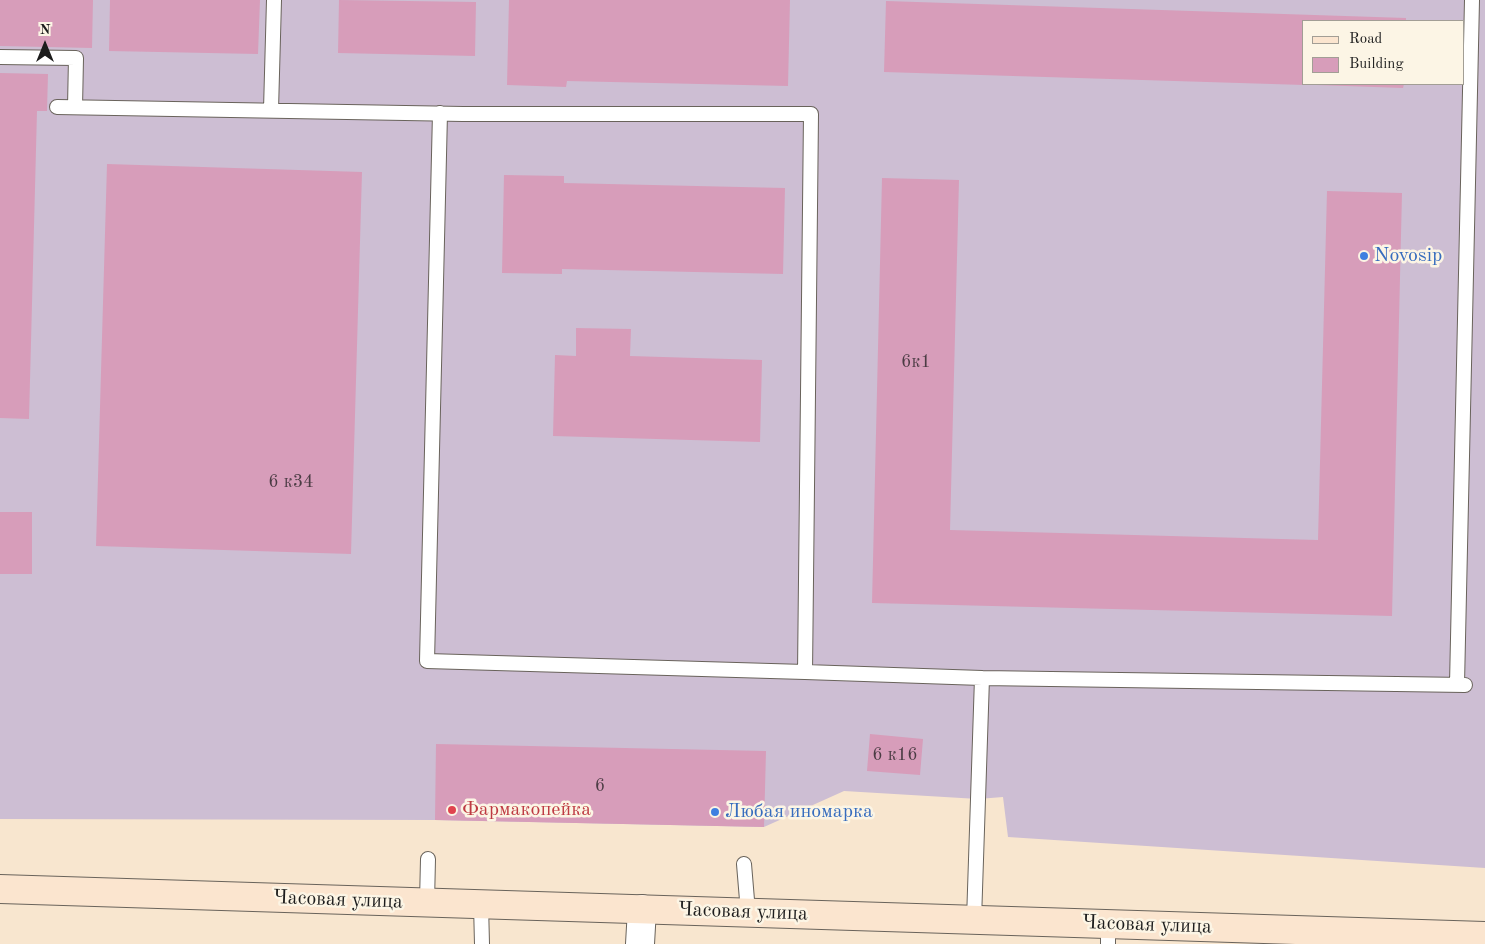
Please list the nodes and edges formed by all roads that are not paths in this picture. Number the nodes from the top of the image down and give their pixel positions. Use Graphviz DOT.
graph roads {
  1 [pos="274,0"];
  2 [pos="1472,0"];
  3 [pos="0,57"];
  4 [pos="57,107"];
  5 [pos="75,107"];
  6 [pos="271,110"];
  7 [pos="440,113"];
  8 [pos="805,672"];
  9 [pos="982,678"];
  10 [pos="428,859"];
  11 [pos="744,864"];
  12 [pos="0,889"];
  13 [pos="427,902"];
  14 [pos="481,904"];
  15 [pos="642,909"];
  16 [pos="748,912"];
  17 [pos="974,920"];
  18 [pos="1108,934"];
  19 [pos="1485,936"];
  20 [pos="482,944"];
  21 [pos="640,944"];
  1 -- 6 [label="lane"];
  2 -- 9 [label="lane"];
  3 -- 5 [label="lane"];
  4 -- 5 [label="lane"];
  5 -- 6 [label="lane"];
  6 -- 7 [label="lane"];
  7 -- 8 [label="lane"];
  7 -- 8 [label="lane"];
  8 -- 9 [label="lane"];
  9 -- 17 [label="lane"];
  10 -- 13 [label="lane"];
  11 -- 16 [label="lane"];
  12 -- 13 [label="main road, Часовая улица"];
  13 -- 14 [label="main road, Часовая улица"];
  14 -- 15 [label="main road, Часовая улица"];
  14 -- 20 [label="lane"];
  15 -- 16 [label="main road, Часовая улица"];
  15 -- 21 [label="street"];
  16 -- 17 [label="main road, Часовая улица"];
  17 -- 18 [label="main road, Часовая улица"];
  18 -- 19 [label="main road, Часовая улица"];
}
